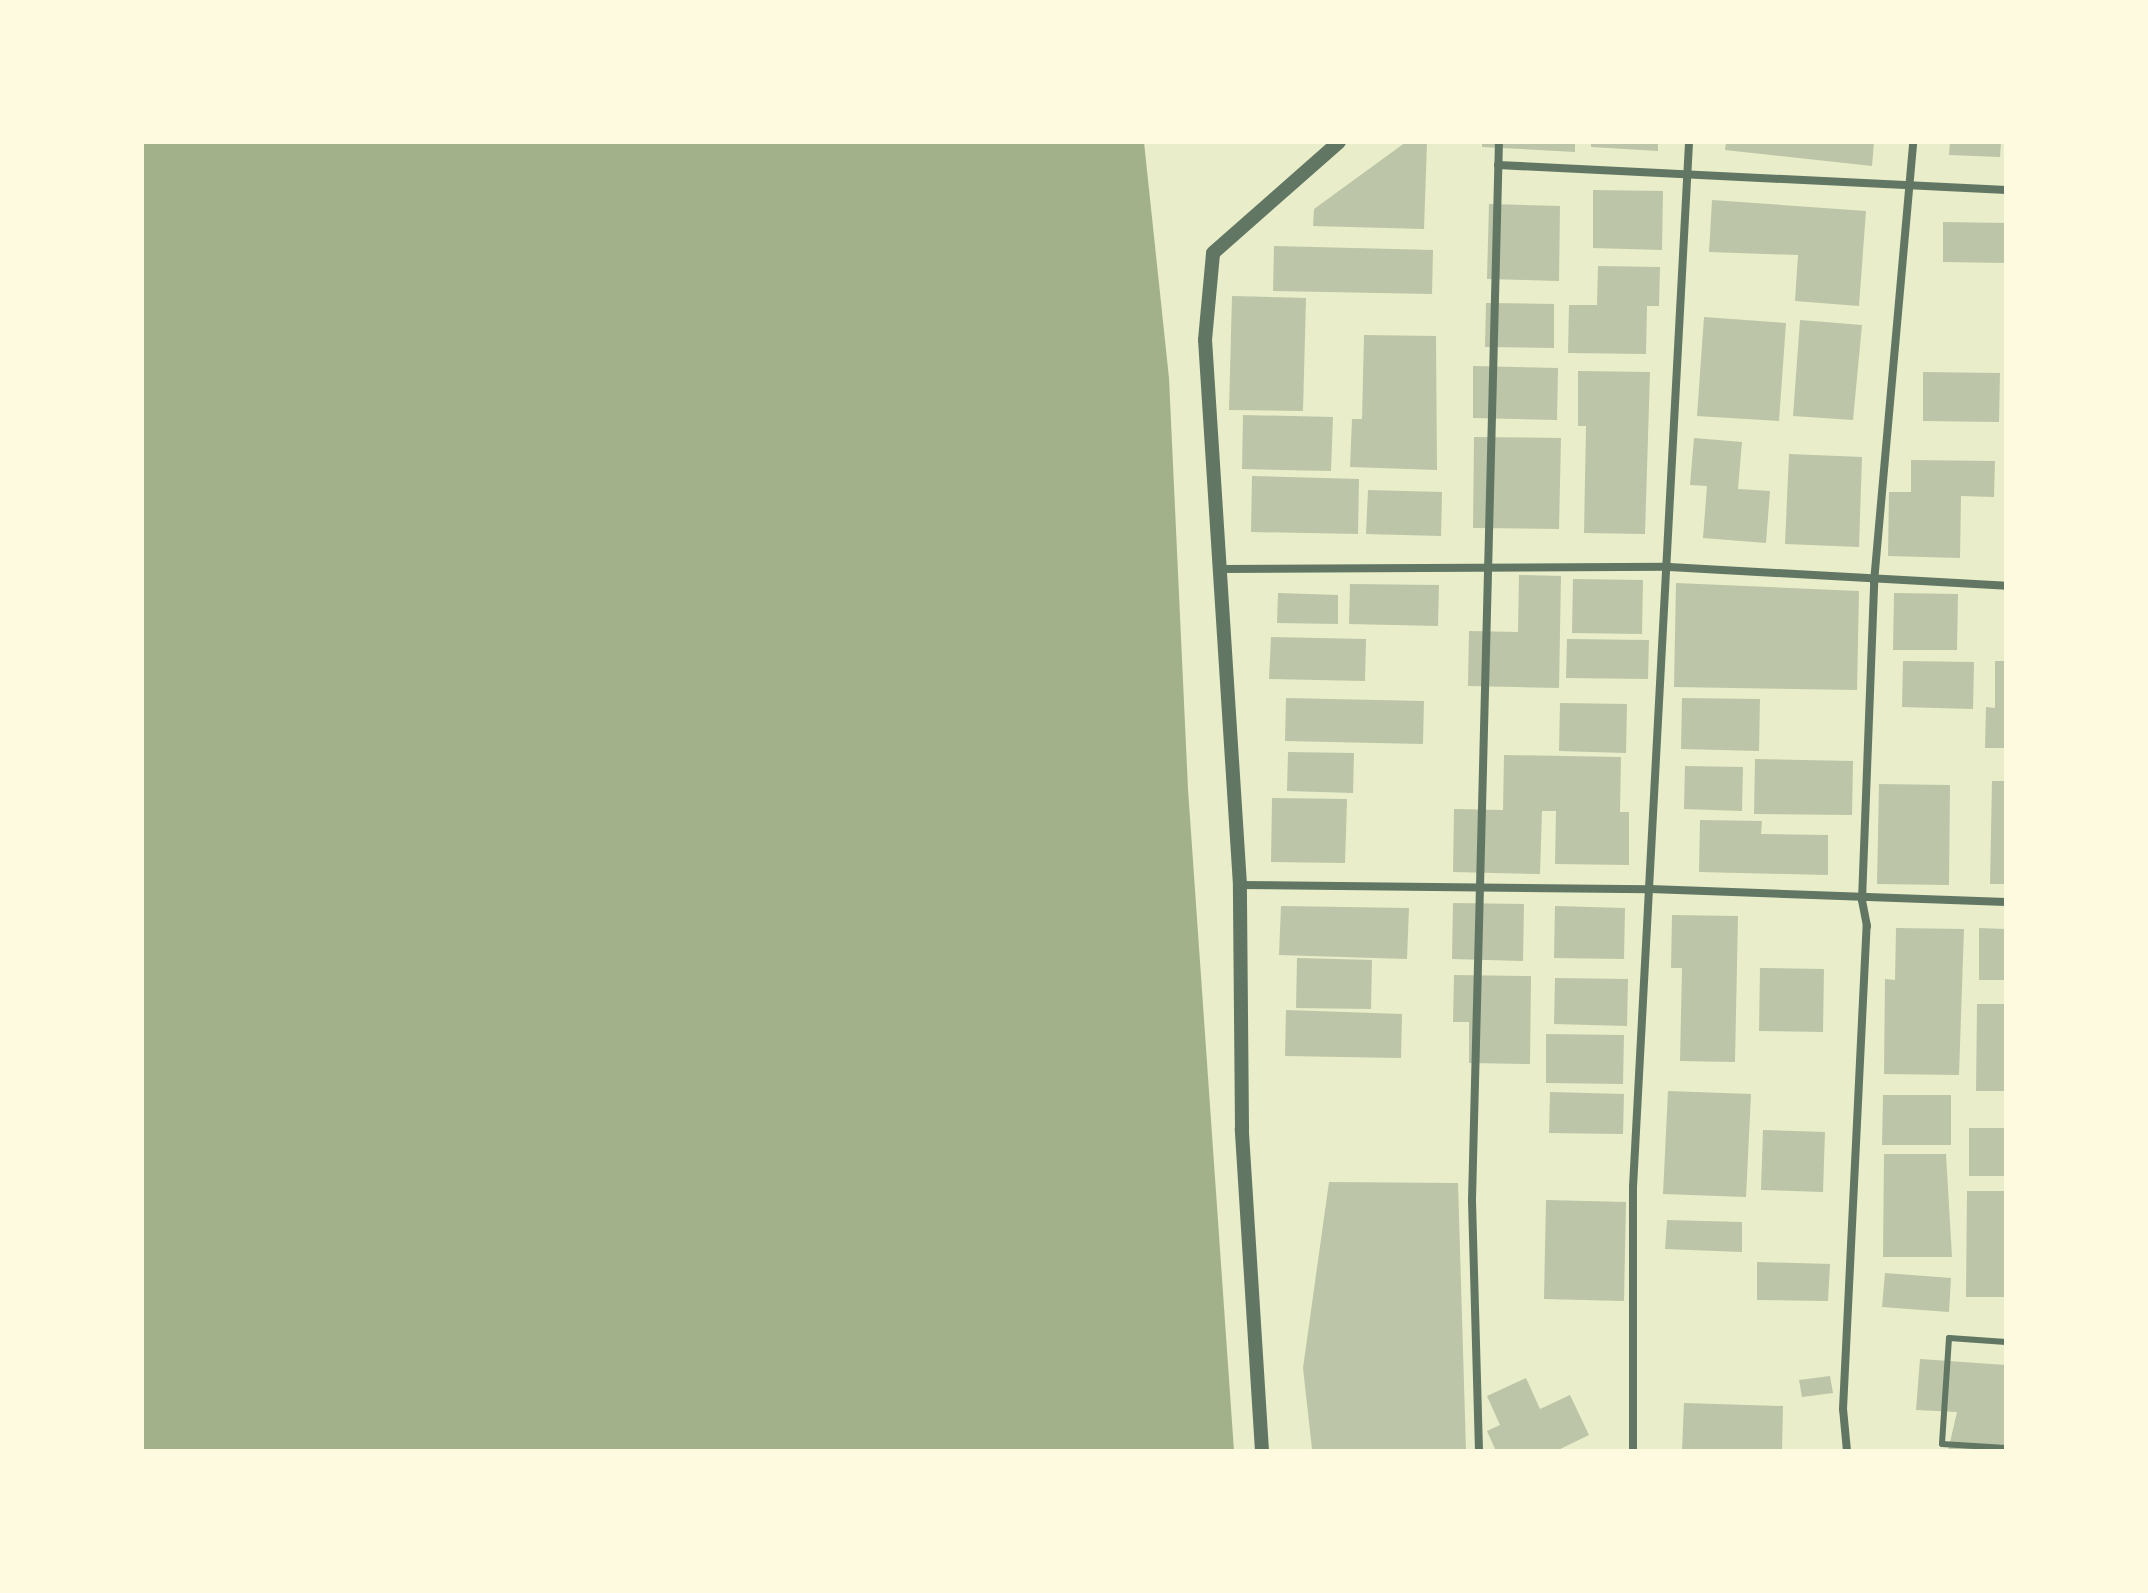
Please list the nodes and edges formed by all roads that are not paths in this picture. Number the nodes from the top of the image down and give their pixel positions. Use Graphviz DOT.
graph roads {
  1 [pos="1339,142"];
  2 [pos="1499,142"];
  3 [pos="1689,142"];
  4 [pos="1913,142"];
  5 [pos="1498,165"];
  6 [pos="1687,170"];
  7 [pos="1912,184"];
  8 [pos="2006,190"];
  9 [pos="1669,567"];
  10 [pos="1489,568"];
  11 [pos="1221,569"];
  12 [pos="1874,582"];
  13 [pos="2006,586"];
  14 [pos="1240,885"];
  15 [pos="1479,887"];
  16 [pos="1650,889"];
  17 [pos="1862,900"];
  18 [pos="2006,902"];
  19 [pos="2006,1342"];
  20 [pos="2006,1448"];
  21 [pos="1262,1451"];
  22 [pos="1479,1451"];
  23 [pos="1633,1451"];
  24 [pos="1847,1451"];
  1 -- 11 [label="street"];
  2 -- 5 [label="street"];
  3 -- 6 [label="street"];
  4 -- 7 [label="street"];
  5 -- 6 [label="street"];
  5 -- 10 [label="street"];
  6 -- 7 [label="street"];
  6 -- 9 [label="street"];
  7 -- 8 [label="street"];
  7 -- 12 [label="street"];
  9 -- 10 [label="street"];
  9 -- 12 [label="street"];
  9 -- 16 [label="street"];
  10 -- 11 [label="street"];
  10 -- 15 [label="street"];
  11 -- 14 [label="street"];
  12 -- 13 [label="street"];
  12 -- 17 [label="street"];
  14 -- 15 [label="street"];
  14 -- 21 [label="street"];
  15 -- 16 [label="street"];
  15 -- 22 [label="street"];
  16 -- 17 [label="street"];
  16 -- 23 [label="street"];
  17 -- 18 [label="street"];
  17 -- 24 [label="street"];
  19 -- 20 [label="lane"];
}
